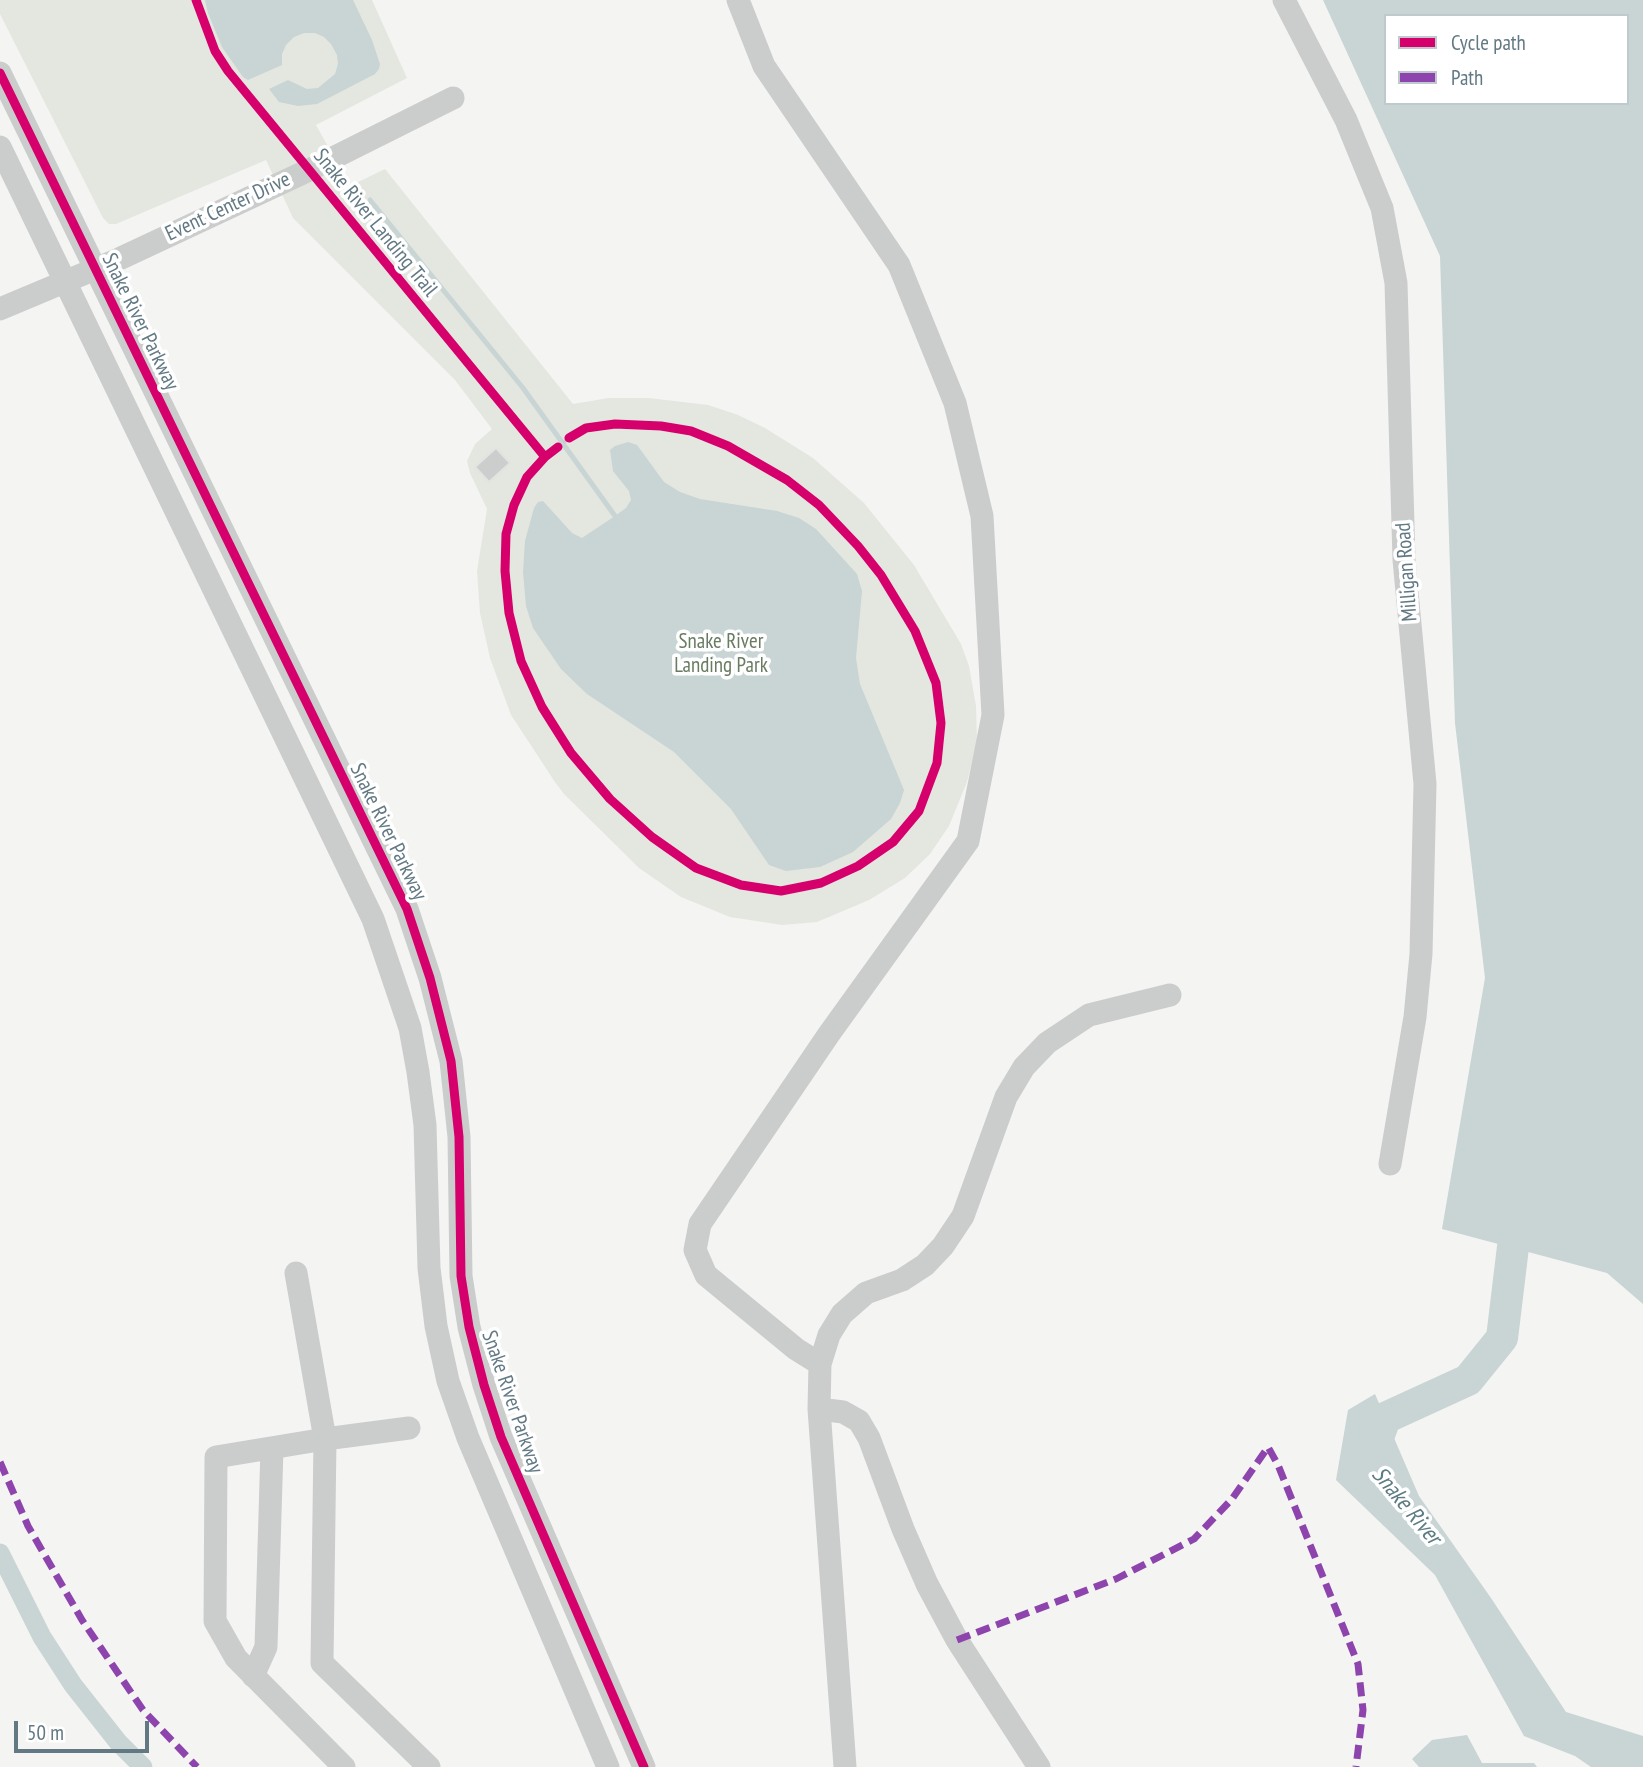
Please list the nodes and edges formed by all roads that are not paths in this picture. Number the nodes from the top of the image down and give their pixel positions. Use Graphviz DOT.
graph roads {
  1 [pos="738,0"];
  2 [pos="1284,0"];
  3 [pos="0,74"];
  4 [pos="453,98"];
  5 [pos="0,147"];
  6 [pos="95,269"];
  7 [pos="66,282"];
  8 [pos="0,309"];
  9 [pos="1170,995"];
  10 [pos="1390,1164"];
  11 [pos="296,1273"];
  12 [pos="820,1364"];
  13 [pos="819,1409"];
  14 [pos="409,1428"];
  15 [pos="325,1439"];
  16 [pos="272,1448"];
  17 [pos="253,1676"];
  18 [pos="426,1766"];
  19 [pos="344,1767"];
  20 [pos="608,1767"];
  21 [pos="644,1767"];
  22 [pos="845,1767"];
  23 [pos="1040,1767"];
  1 -- 12 [label="street"];
  2 -- 10 [label="street, Milligan Road"];
  3 -- 6 [label="street, Snake River Parkway"];
  4 -- 6 [label="street, Event Center Drive"];
  5 -- 7 [label="street"];
  6 -- 7 [label="street, Event Center Drive"];
  6 -- 21 [label="street, Snake River Parkway"];
  7 -- 8 [label="street, Event Center Drive"];
  7 -- 20 [label="street"];
  9 -- 12 [label="street"];
  11 -- 15 [label="street"];
  12 -- 13 [label="street"];
  13 -- 22 [label="street"];
  13 -- 23 [label="street"];
  14 -- 15 [label="street"];
  15 -- 16 [label="street"];
  15 -- 18 [label="street"];
  16 -- 17 [label="street"];
  16 -- 17 [label="street"];
  17 -- 19 [label="street"];
}
